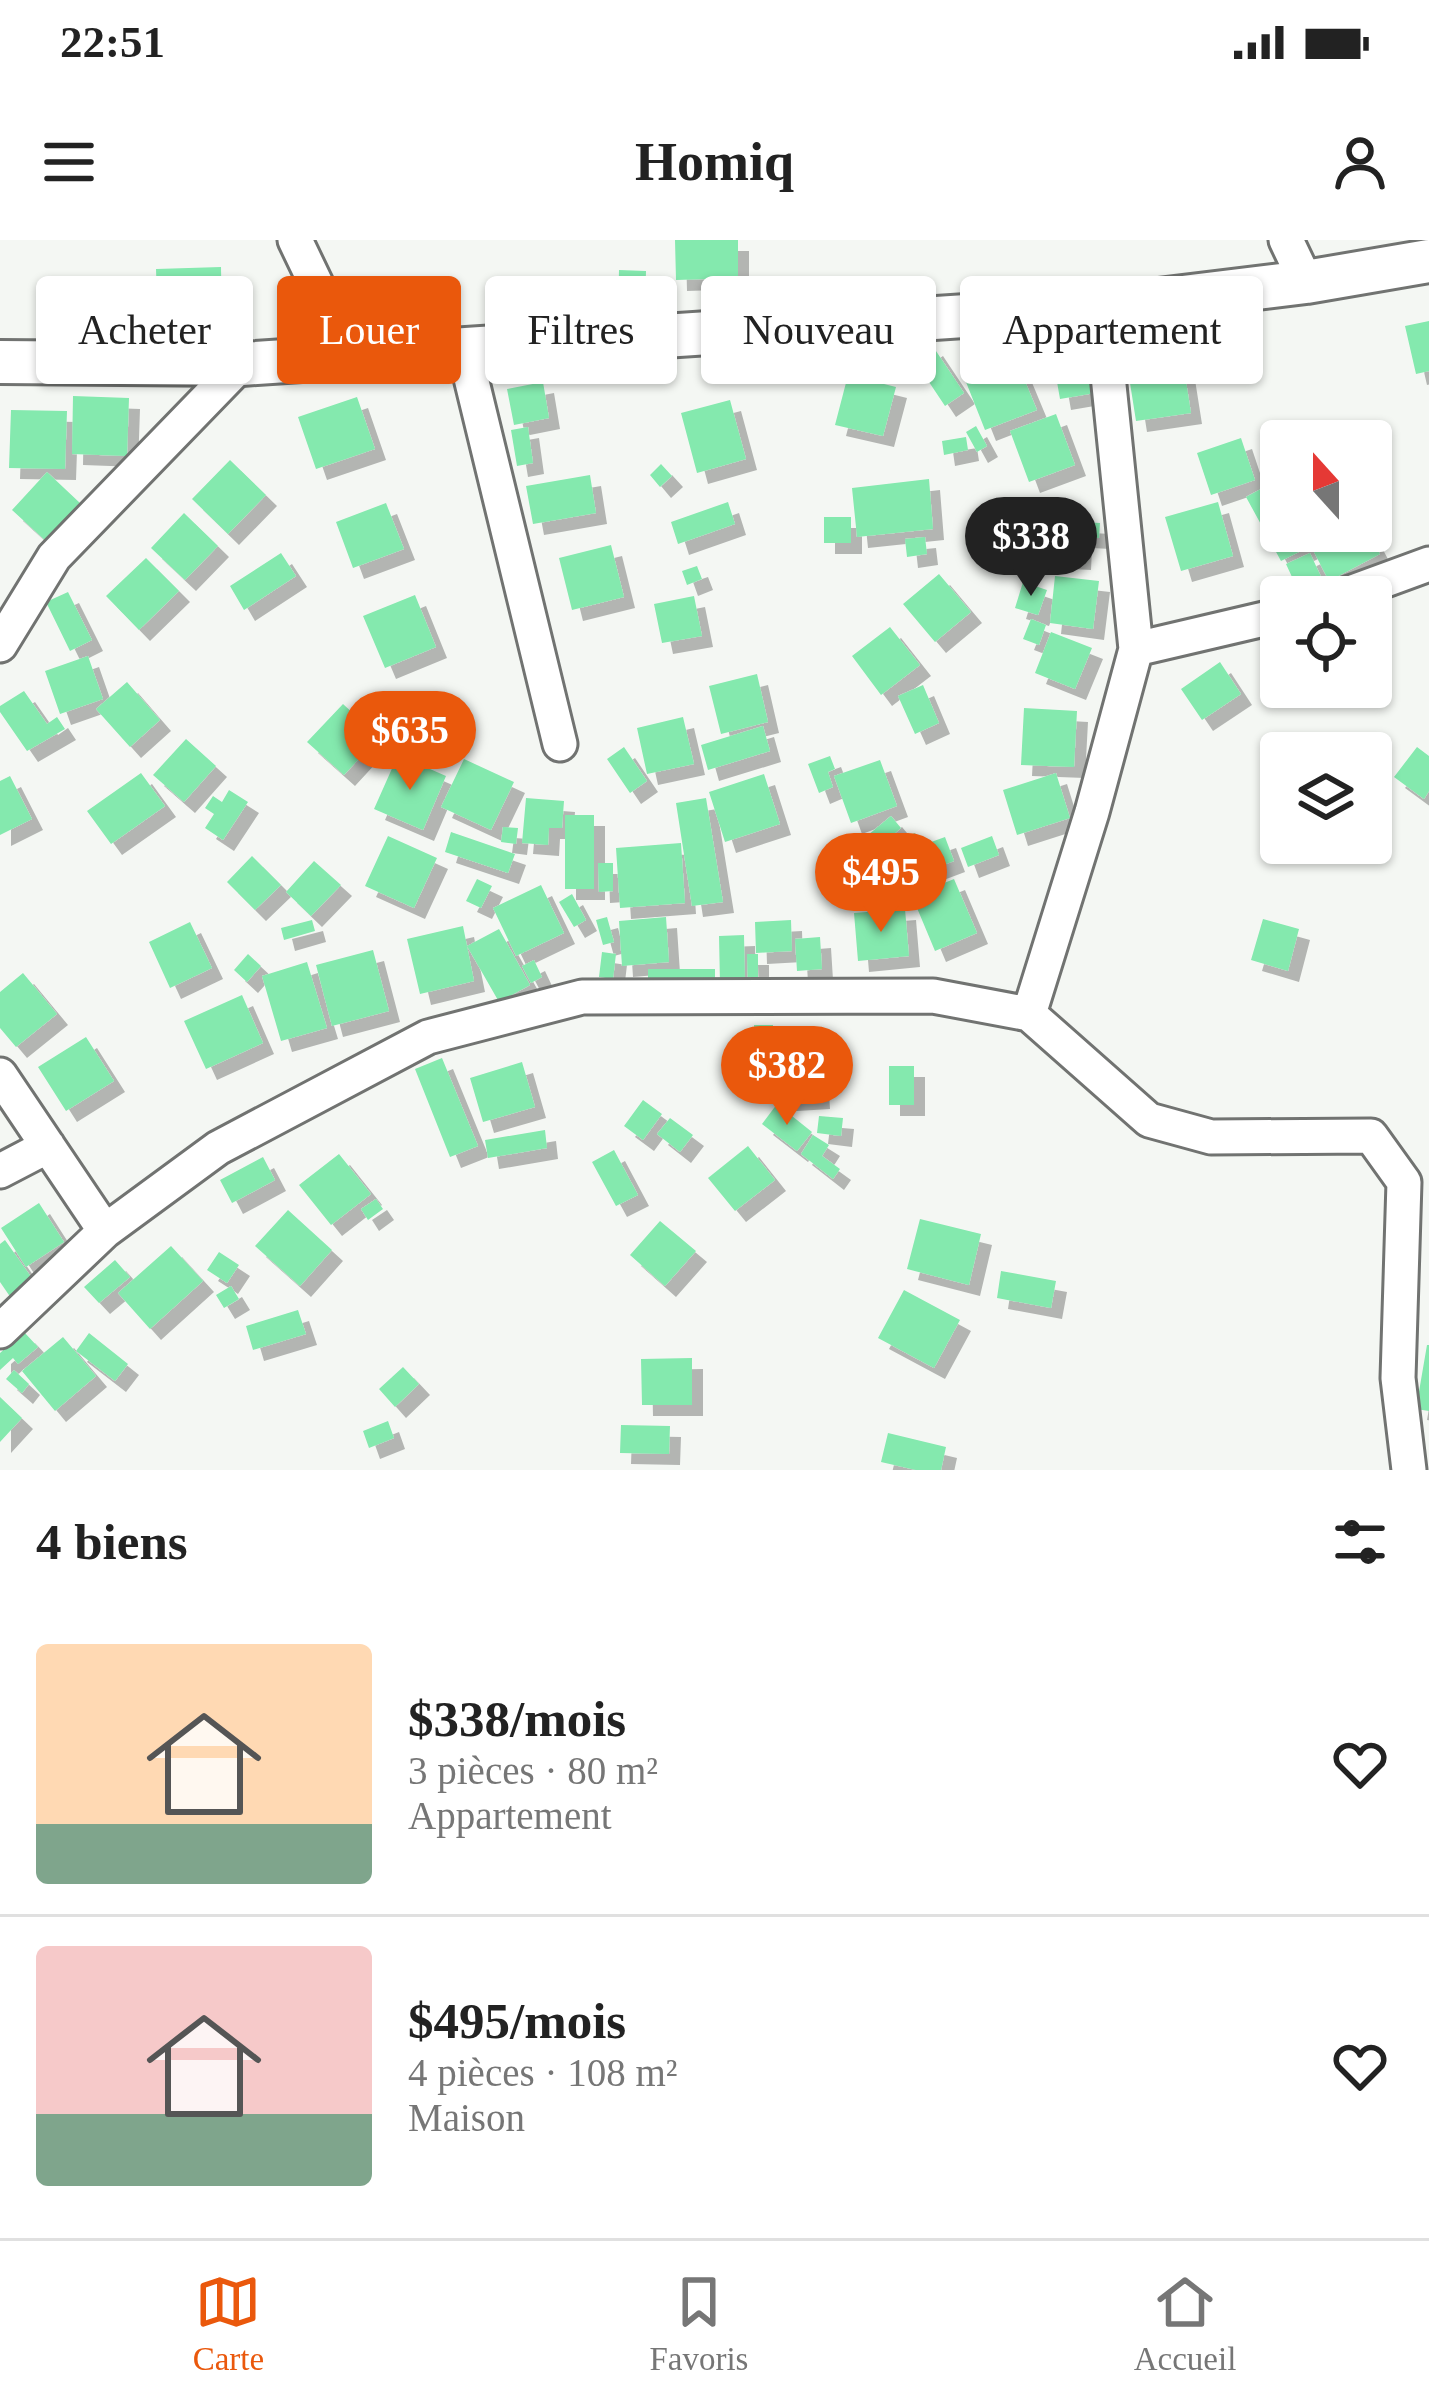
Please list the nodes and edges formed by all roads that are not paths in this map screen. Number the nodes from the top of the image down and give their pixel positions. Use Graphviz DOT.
graph roads {
  1 [pos="295,240"];
  2 [pos="1286,240"];
  3 [pos="1429,261"];
  4 [pos="312,276"];
  5 [pos="1306,282"];
  6 [pos="1263,287"];
  7 [pos="960,316"];
  8 [pos="461,349"];
  9 [pos="464,349"];
  10 [pos="0,362"];
  11 [pos="36,362"];
  12 [pos="223,384"];
  13 [pos="1110,384"];
  14 [pos="1429,564"];
  15 [pos="1392,578"];
  16 [pos="1260,620"];
  17 [pos="0,645"];
  18 [pos="1136,649"];
  19 [pos="560,745"];
  20 [pos="1029,1014"];
  21 [pos="0,1075"];
  22 [pos="48,1146"];
  23 [pos="0,1171"];
  24 [pos="105,1231"];
  25 [pos="0,1330"];
  26 [pos="1409,1470"];
  1 -- 4 [label="street"];
  2 -- 5 [label="street"];
  3 -- 5 [label="street"];
  5 -- 6 [label="street"];
  7 -- 9 [label="street"];
  8 -- 9 [label="street"];
  9 -- 19 [label="street"];
  10 -- 11 [label="street"];
  12 -- 17 [label="street"];
  13 -- 18 [label="street"];
  14 -- 15 [label="street"];
  16 -- 18 [label="street"];
  18 -- 20 [label="street"];
  20 -- 24 [label="street"];
  20 -- 26 [label="street"];
  21 -- 22 [label="street"];
  22 -- 23 [label="street"];
  22 -- 24 [label="street"];
  24 -- 25 [label="street"];
}
